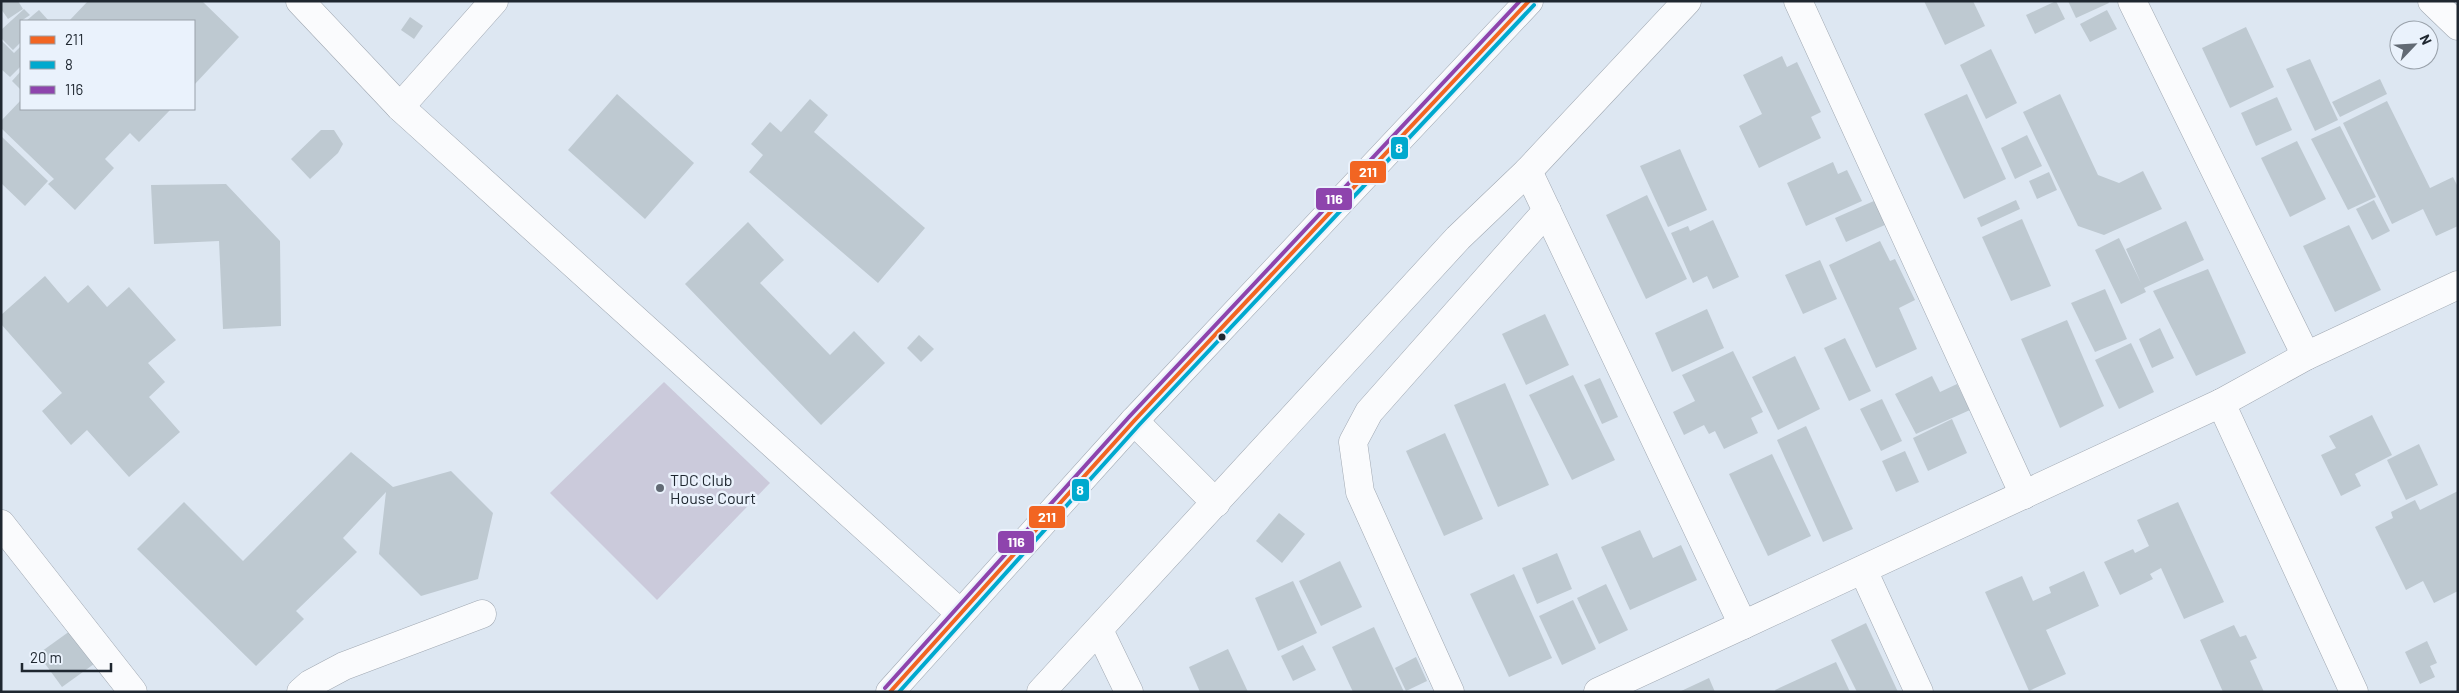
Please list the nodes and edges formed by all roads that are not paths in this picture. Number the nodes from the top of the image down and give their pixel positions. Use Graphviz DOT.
graph roads {
  1 [pos="300,1"];
  2 [pos="1529,1"];
  3 [pos="1687,1"];
  4 [pos="1798,1"];
  5 [pos="2132,1"];
  6 [pos="2432,1"];
  7 [pos="483,5"];
  8 [pos="2458,26"];
  9 [pos="400,107"];
  10 [pos="1528,171"];
  11 [pos="1547,212"];
  12 [pos="2458,285"];
  13 [pos="2306,356"];
  14 [pos="2221,403"];
  15 [pos="1134,421"];
  16 [pos="2024,495"];
  17 [pos="1216,503"];
  18 [pos="1,524"];
  19 [pos="1863,570"];
  20 [pos="482,614"];
  21 [pos="960,614"];
  22 [pos="1743,626"];
  23 [pos="1100,630"];
  24 [pos="134,692"];
  25 [pos="301,692"];
  26 [pos="890,692"];
  27 [pos="1041,692"];
  28 [pos="1129,692"];
  29 [pos="1450,692"];
  30 [pos="1598,692"];
  31 [pos="1920,692"];
  32 [pos="2354,692"];
  1 -- 9 [label="street"];
  2 -- 15 [label="street"];
  3 -- 10 [label="street"];
  4 -- 16 [label="street"];
  5 -- 13 [label="street"];
  6 -- 8 [label="street"];
  7 -- 9 [label="street"];
  9 -- 21 [label="street"];
  10 -- 11 [label="street"];
  10 -- 17 [label="street"];
  11 -- 22 [label="street"];
  11 -- 29 [label="street"];
  12 -- 13 [label="street"];
  13 -- 14 [label="street"];
  14 -- 16 [label="street"];
  14 -- 32 [label="street"];
  15 -- 17 [label="street"];
  15 -- 21 [label="street"];
  16 -- 19 [label="street"];
  17 -- 23 [label="street"];
  18 -- 24 [label="street"];
  19 -- 22 [label="street"];
  19 -- 31 [label="street"];
  20 -- 25 [label="street"];
  21 -- 26 [label="street"];
  22 -- 30 [label="street"];
  23 -- 27 [label="street"];
  23 -- 28 [label="street"];
}
